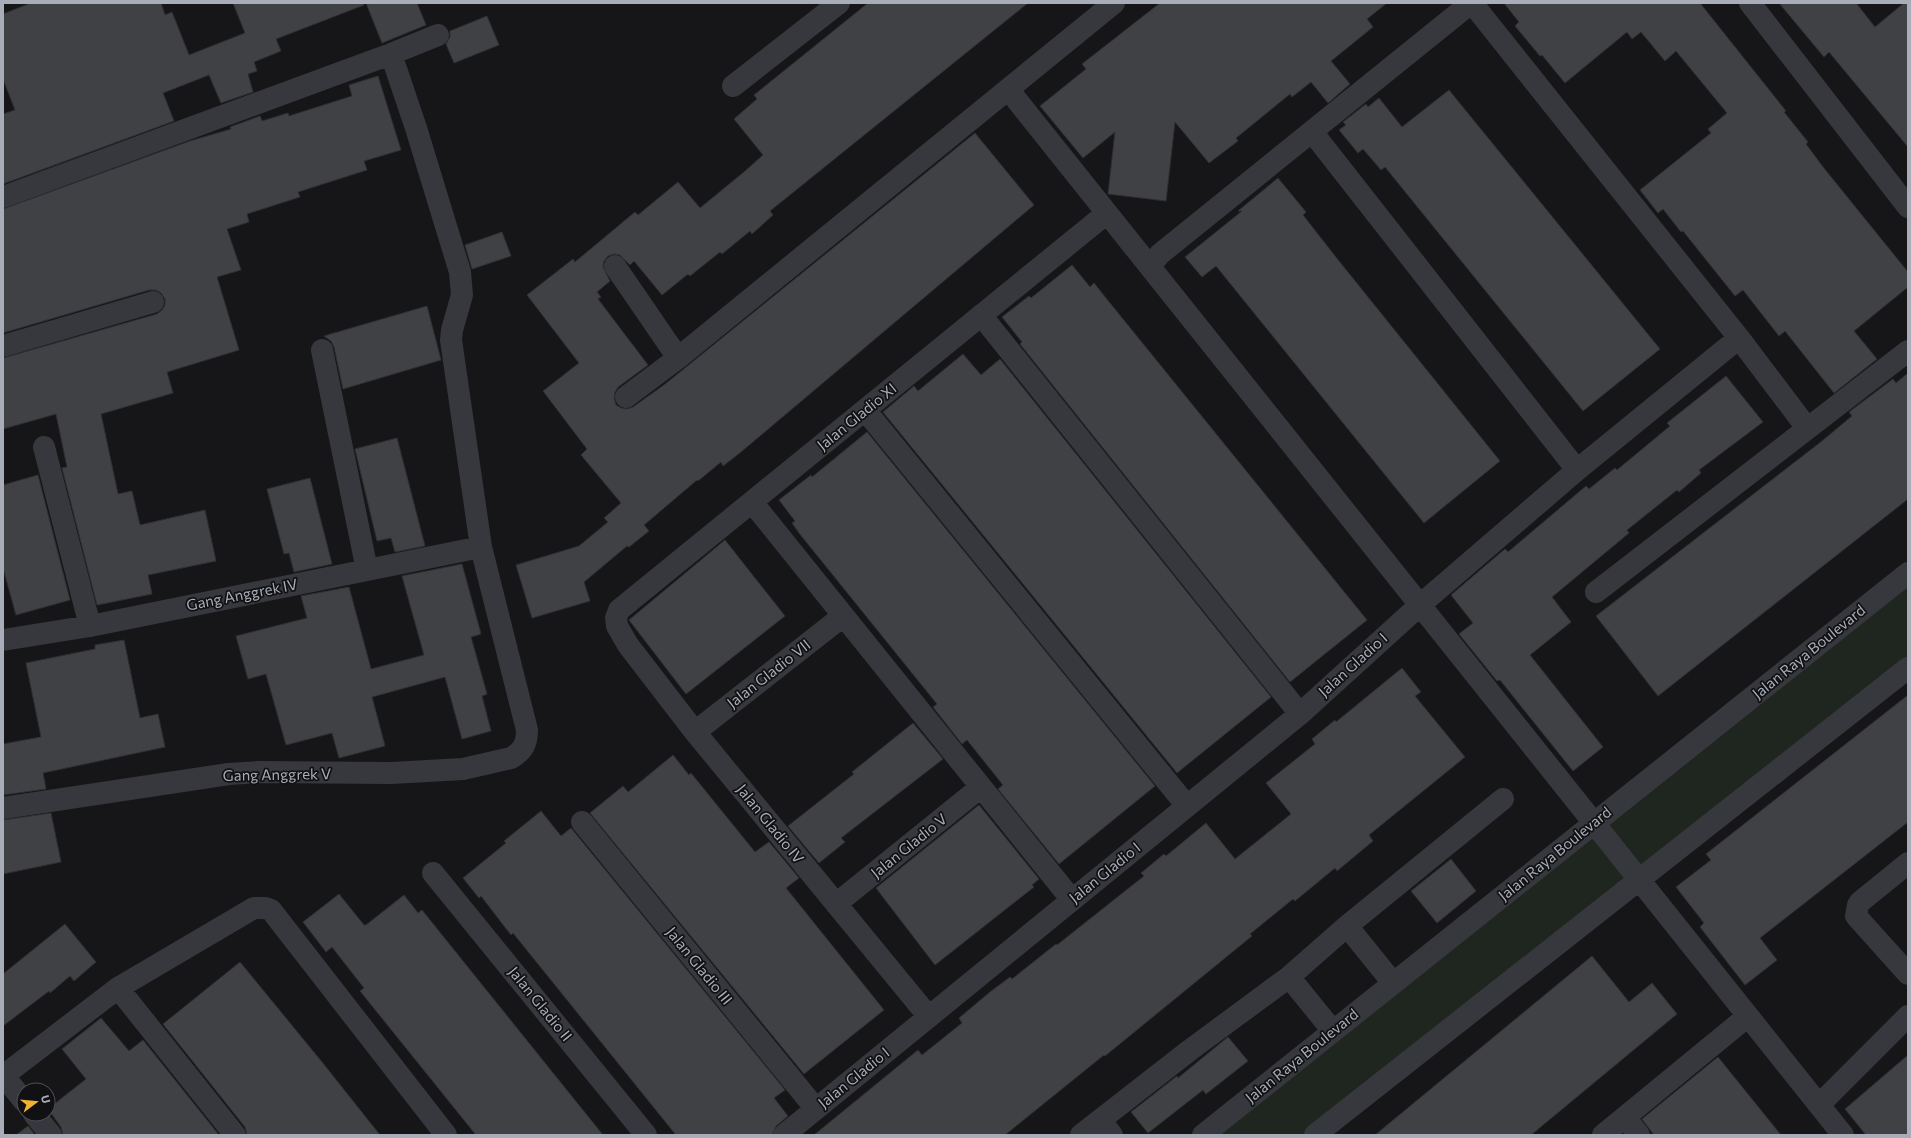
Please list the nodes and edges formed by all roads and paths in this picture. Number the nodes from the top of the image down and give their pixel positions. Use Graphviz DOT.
graph roads {
  1 [pos="839,3"];
  2 [pos="1114,3"];
  3 [pos="1472,3"];
  4 [pos="1750,3"];
  5 [pos="438,35"];
  6 [pos="391,54"];
  7 [pos="733,86"];
  8 [pos="1008,89"];
  9 [pos="1313,133"];
  10 [pos="3,196"];
  11 [pos="1905,197"];
  12 [pos="1107,213"];
  13 [pos="615,266"];
  14 [pos="1150,266"];
  15 [pos="153,302"];
  16 [pos="981,315"];
  17 [pos="1739,338"];
  18 [pos="3,346"];
  19 [pos="322,350"];
  20 [pos="1908,351"];
  21 [pos="678,358"];
  22 [pos="626,397"];
  23 [pos="865,410"];
  24 [pos="1807,428"];
  25 [pos="44,447"];
  26 [pos="1577,470"];
  27 [pos="752,502"];
  28 [pos="481,547"];
  29 [pos="367,570"];
  30 [pos="1908,573"];
  31 [pos="1596,592"];
  32 [pos="1420,605"];
  33 [pos="843,616"];
  34 [pos="90,626"];
  35 [pos="618,626"];
  36 [pos="3,640"];
  37 [pos="1908,668"];
  38 [pos="1300,714"];
  39 [pos="694,732"];
  40 [pos="981,787"];
  41 [pos="1503,799"];
  42 [pos="1187,806"];
  43 [pos="3,808"];
  44 [pos="582,822"];
  45 [pos="1594,823"];
  46 [pos="1908,863"];
  47 [pos="433,873"];
  48 [pos="1639,879"];
  49 [pos="1072,900"];
  50 [pos="836,904"];
  51 [pos="1346,926"];
  52 [pos="1908,974"];
  53 [pos="1289,978"];
  54 [pos="1393,983"];
  55 [pos="118,988"];
  56 [pos="929,1016"];
  57 [pos="1748,1016"];
  58 [pos="1908,1016"];
  59 [pos="1333,1031"];
  60 [pos="3,1075"];
  61 [pos="16,1091"];
  62 [pos="1819,1105"];
  63 [pos="816,1109"];
  64 [pos="1625,1117"];
  65 [pos="40,1122"];
  66 [pos="1106,1128"];
  67 [pos="51,1135"];
  68 [pos="235,1135"];
  69 [pos="446,1135"];
  70 [pos="646,1135"];
  71 [pos="784,1135"];
  72 [pos="1081,1135"];
  73 [pos="1203,1135"];
  74 [pos="1315,1135"];
  75 [pos="1603,1135"];
  76 [pos="1639,1135"];
  77 [pos="1843,1135"];
  1 -- 7 [label="street"];
  2 -- 8 [label="street"];
  3 -- 9 [label="street"];
  3 -- 17 [label="street"];
  4 -- 11 [label="street"];
  5 -- 6 [label="street"];
  6 -- 10 [label="street"];
  6 -- 28 [label="street"];
  8 -- 12 [label="street"];
  8 -- 21 [label="street"];
  9 -- 14 [label="street"];
  9 -- 26 [label="street"];
  12 -- 14 [label="street"];
  12 -- 16 [label="street, Jalan Gladio XI"];
  13 -- 21 [label="street"];
  14 -- 32 [label="street"];
  15 -- 18 [label="street"];
  16 -- 23 [label="street, Jalan Gladio XI"];
  16 -- 38 [label="street"];
  17 -- 24 [label="street"];
  17 -- 26 [label="street, Jalan Gladio I"];
  19 -- 29 [label="street"];
  20 -- 24 [label="street"];
  21 -- 22 [label="street"];
  23 -- 27 [label="street, Jalan Gladio XI"];
  23 -- 42 [label="street"];
  24 -- 31 [label="street"];
  25 -- 34 [label="street"];
  26 -- 32 [label="street, Jalan Gladio I"];
  27 -- 33 [label="street"];
  27 -- 35 [label="street, Jalan Gladio XI"];
  28 -- 29 [label="street, Gang Anggrek IV"];
  28 -- 43 [label="street, Gang Anggrek V"];
  29 -- 34 [label="street, Gang Anggrek IV"];
  30 -- 45 [label="street, Jalan Raya Boulevard"];
  32 -- 38 [label="street, Jalan Gladio I"];
  32 -- 45 [label="street"];
  33 -- 39 [label="street, Jalan Gladio VII"];
  33 -- 40 [label="street"];
  34 -- 36 [label="street, Gang Anggrek IV"];
  35 -- 39 [label="street, Jalan Gladio IV"];
  37 -- 48 [label="street"];
  38 -- 42 [label="street, Jalan Gladio I"];
  39 -- 50 [label="street, Jalan Gladio IV"];
  40 -- 49 [label="street"];
  40 -- 50 [label="street, Jalan Gladio V"];
  41 -- 51 [label="street"];
  42 -- 49 [label="street, Jalan Gladio I"];
  44 -- 63 [label="street, Jalan Gladio III"];
  45 -- 48 [label="street"];
  45 -- 54 [label="street, Jalan Raya Boulevard"];
  46 -- 52 [label="street"];
  47 -- 70 [label="street, Jalan Gladio II"];
  48 -- 57 [label="street"];
  48 -- 74 [label="street"];
  49 -- 56 [label="street, Jalan Gladio I"];
  50 -- 56 [label="street, Jalan Gladio IV"];
  51 -- 53 [label="street"];
  51 -- 54 [label="street"];
  53 -- 59 [label="street"];
  53 -- 66 [label="street"];
  54 -- 59 [label="street, Jalan Raya Boulevard"];
  55 -- 60 [label="street"];
  55 -- 68 [label="street"];
  55 -- 69 [label="street"];
  56 -- 63 [label="street, Jalan Gladio I"];
  57 -- 62 [label="street"];
  57 -- 64 [label="street"];
  58 -- 62 [label="street"];
  59 -- 73 [label="street, Jalan Raya Boulevard"];
  60 -- 61 [label="street"];
  62 -- 77 [label="street"];
  63 -- 71 [label="street, Jalan Gladio I"];
  64 -- 75 [label="street"];
  64 -- 76 [label="street"];
  65 -- 67 [label="street"];
  66 -- 72 [label="street"];
}
